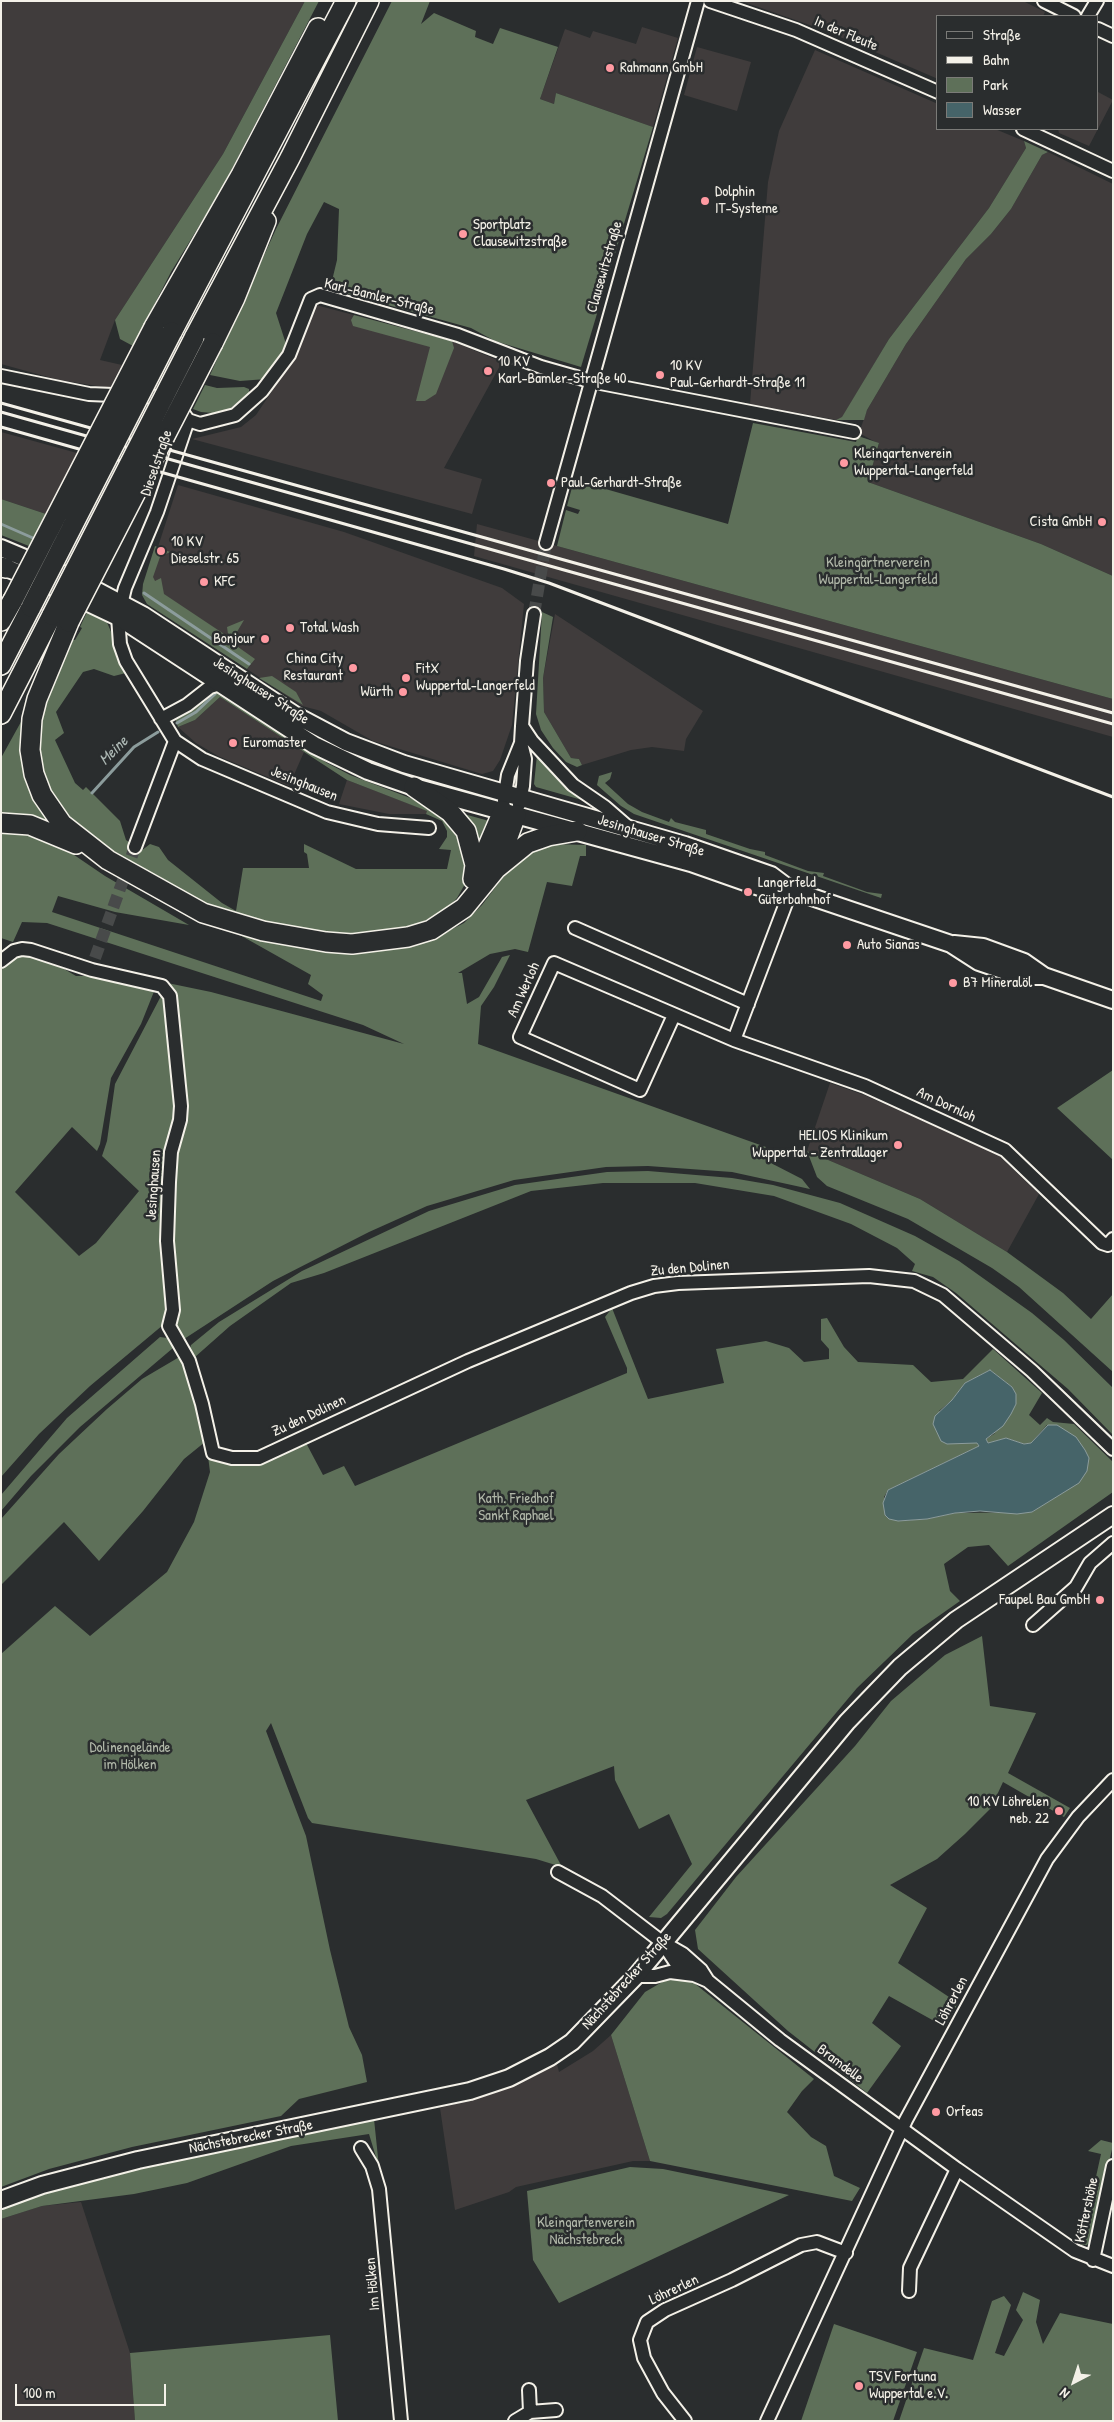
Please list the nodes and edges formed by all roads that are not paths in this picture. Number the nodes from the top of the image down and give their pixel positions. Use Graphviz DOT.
graph roads {
  1 [pos="333,1"];
  2 [pos="346,1"];
  3 [pos="369,1"];
  4 [pos="698,1"];
  5 [pos="710,1"];
  6 [pos="1044,1"];
  7 [pos="1097,1"];
  8 [pos="1072,15"];
  9 [pos="1089,15"];
  10 [pos="1099,29"];
  11 [pos="1113,36"];
  12 [pos="936,91"];
  13 [pos="1025,130"];
  14 [pos="1113,171"];
  15 [pos="280,177"];
  16 [pos="1,376"];
  17 [pos="590,381"];
  18 [pos="188,420"];
  19 [pos="854,432"];
  20 [pos="546,543"];
  21 [pos="1,548"];
  22 [pos="3,567"];
  23 [pos="120,610"];
  24 [pos="534,614"];
  25 [pos="1,620"];
  26 [pos="1,665"];
  27 [pos="220,684"];
  28 [pos="1,714"];
  29 [pos="160,719"];
  30 [pos="522,726"];
  31 [pos="175,741"];
  32 [pos="414,787"];
  33 [pos="511,804"];
  34 [pos="1,823"];
  35 [pos="429,828"];
  36 [pos="629,828"];
  37 [pos="577,831"];
  38 [pos="135,847"];
  39 [pos="108,860"];
  40 [pos="496,868"];
  41 [pos="474,879"];
  42 [pos="791,890"];
  43 [pos="464,908"];
  44 [pos="575,928"];
  45 [pos="1,961"];
  46 [pos="1113,1000"];
  47 [pos="748,1004"];
  48 [pos="674,1015"];
  49 [pos="734,1040"];
  50 [pos="1113,1239"];
  51 [pos="1113,1449"];
  52 [pos="213,1453"];
  53 [pos="1113,1515"];
  54 [pos="1113,1543"];
  55 [pos="1033,1625"];
  56 [pos="1113,1780"];
  57 [pos="558,1872"];
  58 [pos="662,1942"];
  59 [pos="694,1975"];
  60 [pos="636,1976"];
  61 [pos="708,1981"];
  62 [pos="902,2129"];
  63 [pos="361,2148"];
  64 [pos="1113,2166"];
  65 [pos="957,2169"];
  66 [pos="1,2200"];
  67 [pos="846,2253"];
  68 [pos="1093,2260"];
  69 [pos="1113,2266"];
  70 [pos="909,2291"];
  71 [pos="529,2390"];
  72 [pos="556,2410"];
  73 [pos="530,2412"];
  74 [pos="401,2421"];
  75 [pos="515,2421"];
  76 [pos="685,2421"];
  77 [pos="767,2421"];
  1 -- 25 [label="highway, bridge"];
  2 -- 26 [label="highway, bridge"];
  3 -- 15 [label="highway"];
  4 -- 17 [label="street, Clausewitzstraße"];
  5 -- 12 [label="street, In der Fleute"];
  6 -- 8 [label="street"];
  7 -- 9 [label="street"];
  10 -- 11 [label="street"];
  13 -- 14 [label="street"];
  15 -- 28 [label="highway, bridge"];
  15 -- 39 [label="highway, bridge"];
  16 -- 18 [label="street, Dieselstraße"];
  17 -- 18 [label="street, Karl-Bamler-Straße"];
  17 -- 19 [label="street"];
  17 -- 20 [label="street, Clausewitzstraße"];
  18 -- 23 [label="street, Dieselstraße"];
  21 -- 23 [label="main road, Jesinghauser Straße"];
  22 -- 23 [label="main road, Jesinghauser Straße"];
  23 -- 27 [label="main road, Jesinghauser Straße"];
  23 -- 29 [label="street, Jesinghausen"];
  23 -- 33 [label="main road, Jesinghauser Straße"];
  24 -- 30 [label="street"];
  27 -- 29 [label="street"];
  27 -- 32 [label="main road, Jesinghauser Straße"];
  29 -- 31 [label="street, Jesinghausen"];
  30 -- 33 [label="street"];
  30 -- 36 [label="street"];
  31 -- 35 [label="street, Jesinghausen"];
  31 -- 38 [label="street"];
  32 -- 33 [label="main road, Jesinghauser Straße"];
  32 -- 41 [label="highway"];
  33 -- 36 [label="main road, Jesinghauser Straße"];
  33 -- 37 [label="main road, Jesinghauser Straße"];
  33 -- 40 [label="highway"];
  33 -- 41 [label="highway"];
  34 -- 39 [label="highway"];
  36 -- 42 [label="main road, Jesinghauser Straße"];
  37 -- 40 [label="highway"];
  37 -- 42 [label="main road, Jesinghauser Straße"];
  39 -- 43 [label="highway"];
  40 -- 43 [label="highway"];
  41 -- 43 [label="highway"];
  42 -- 46 [label="main road, Jesinghauser Straße"];
  42 -- 47 [label="street"];
  44 -- 47 [label="street"];
  45 -- 52 [label="street, Jesinghausen"];
  47 -- 49 [label="street"];
  48 -- 48 [label="street, Am Werloh"];
  48 -- 49 [label="street, Am Werloh"];
  49 -- 50 [label="street, Am Dornloh"];
  51 -- 52 [label="street, Zu den Dolinen"];
  53 -- 58 [label="main road, Nächstebrecker Straße"];
  54 -- 55 [label="street"];
  56 -- 62 [label="street, Löhrerlen"];
  57 -- 58 [label="street, Bramdelle"];
  58 -- 59 [label="street, Bramdelle"];
  58 -- 60 [label="main road, Nächstebrecker Straße"];
  58 -- 61 [label="street, Bramdelle"];
  59 -- 60 [label="street, Bramdelle"];
  59 -- 61 [label="street, Bramdelle"];
  60 -- 66 [label="main road, Nächstebrecker Straße"];
  61 -- 62 [label="street, Bramdelle"];
  62 -- 65 [label="street, Bramdelle"];
  62 -- 67 [label="street, Löhrerlen"];
  63 -- 74 [label="street, Im Hölken"];
  64 -- 68 [label="street, Köttershöhe"];
  65 -- 68 [label="street, Bramdelle"];
  65 -- 70 [label="street"];
  67 -- 76 [label="street, Löhrerlen"];
  67 -- 77 [label="street, Löhrerlen"];
  68 -- 69 [label="street, Bramdelle"];
  71 -- 73 [label="street"];
  72 -- 73 [label="street"];
  73 -- 75 [label="street"];
}
